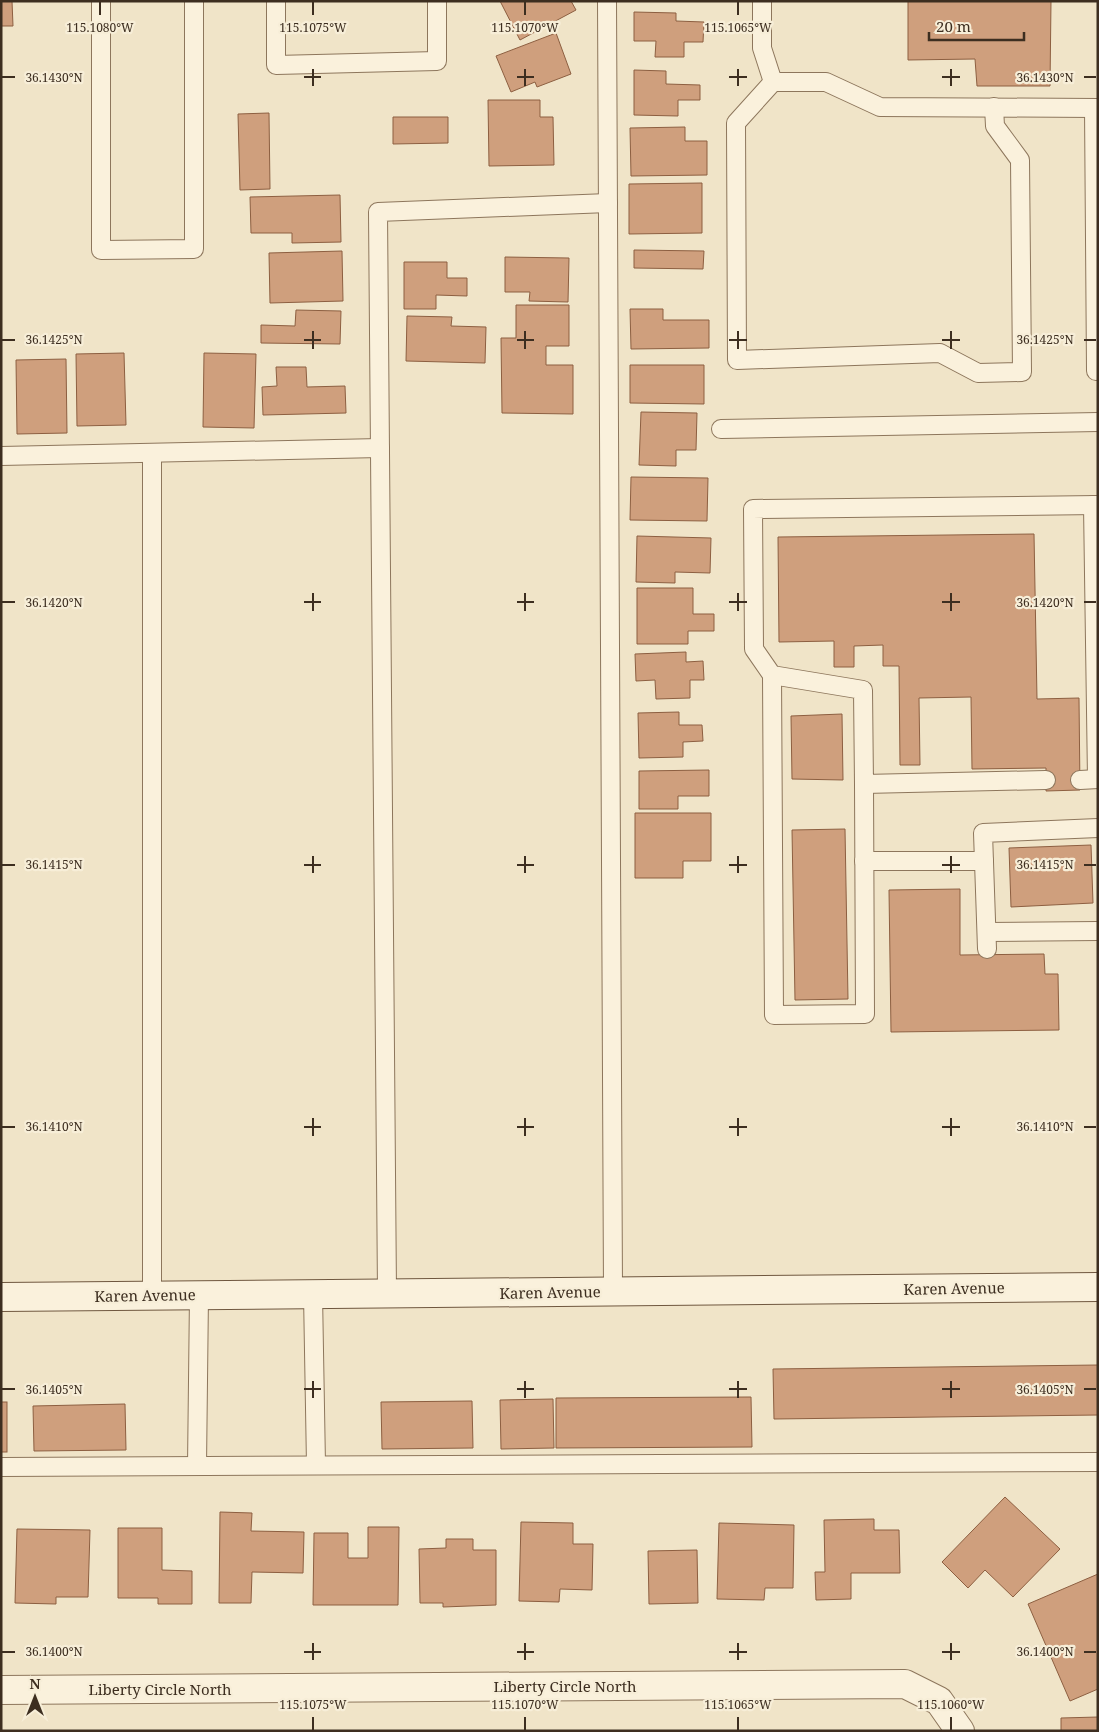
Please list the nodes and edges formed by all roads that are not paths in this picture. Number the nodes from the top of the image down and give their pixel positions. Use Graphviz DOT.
graph roads {
  1 [pos="101,1"];
  2 [pos="194,1"];
  3 [pos="276,1"];
  4 [pos="437,1"];
  5 [pos="607,1"];
  6 [pos="762,1"];
  7 [pos="773,82"];
  8 [pos="994,107"];
  9 [pos="1096,108"];
  10 [pos="608,203"];
  11 [pos="1096,371"];
  12 [pos="1098,422"];
  13 [pos="721,429"];
  14 [pos="380,448"];
  15 [pos="152,453"];
  16 [pos="1,456"];
  17 [pos="1096,505"];
  18 [pos="772,675"];
  19 [pos="1091,779"];
  20 [pos="1046,780"];
  21 [pos="864,784"];
  22 [pos="1098,828"];
  23 [pos="864,861"];
  24 [pos="984,861"];
  25 [pos="1098,931"];
  26 [pos="1098,1287"];
  27 [pos="613,1291"];
  28 [pos="387,1293"];
  29 [pos="313,1294"];
  30 [pos="152,1295"];
  31 [pos="198,1295"];
  32 [pos="1,1296"];
  33 [pos="1098,1462"];
  34 [pos="316,1465"];
  35 [pos="197,1466"];
  36 [pos="1,1467"];
  37 [pos="1,1690"];
  38 [pos="960,1731"];
  1 -- 2 [label="lane"];
  3 -- 4 [label="lane"];
  5 -- 10 [label="lane"];
  6 -- 7 [label="lane"];
  7 -- 8 [label="lane"];
  7 -- 8 [label="lane"];
  8 -- 9 [label="lane"];
  9 -- 11 [label="lane"];
  10 -- 14 [label="lane"];
  10 -- 27 [label="lane"];
  12 -- 13 [label="lane"];
  14 -- 15 [label="lane"];
  14 -- 28 [label="lane"];
  15 -- 16 [label="lane"];
  15 -- 30 [label="lane"];
  17 -- 18 [label="lane"];
  17 -- 19 [label="lane"];
  18 -- 21 [label="lane"];
  18 -- 23 [label="lane"];
  20 -- 21 [label="lane"];
  21 -- 23 [label="lane"];
  22 -- 24 [label="lane"];
  23 -- 24 [label="lane"];
  24 -- 25 [label="lane"];
  26 -- 27 [label="street, Karen Avenue"];
  27 -- 28 [label="street, Karen Avenue"];
  28 -- 29 [label="street, Karen Avenue"];
  29 -- 31 [label="street, Karen Avenue"];
  29 -- 34 [label="lane"];
  30 -- 31 [label="street, Karen Avenue"];
  30 -- 32 [label="street, Karen Avenue"];
  31 -- 35 [label="lane"];
  33 -- 34 [label="lane"];
  34 -- 35 [label="lane"];
  35 -- 36 [label="lane"];
  37 -- 38 [label="street, Liberty Circle North"];
}
